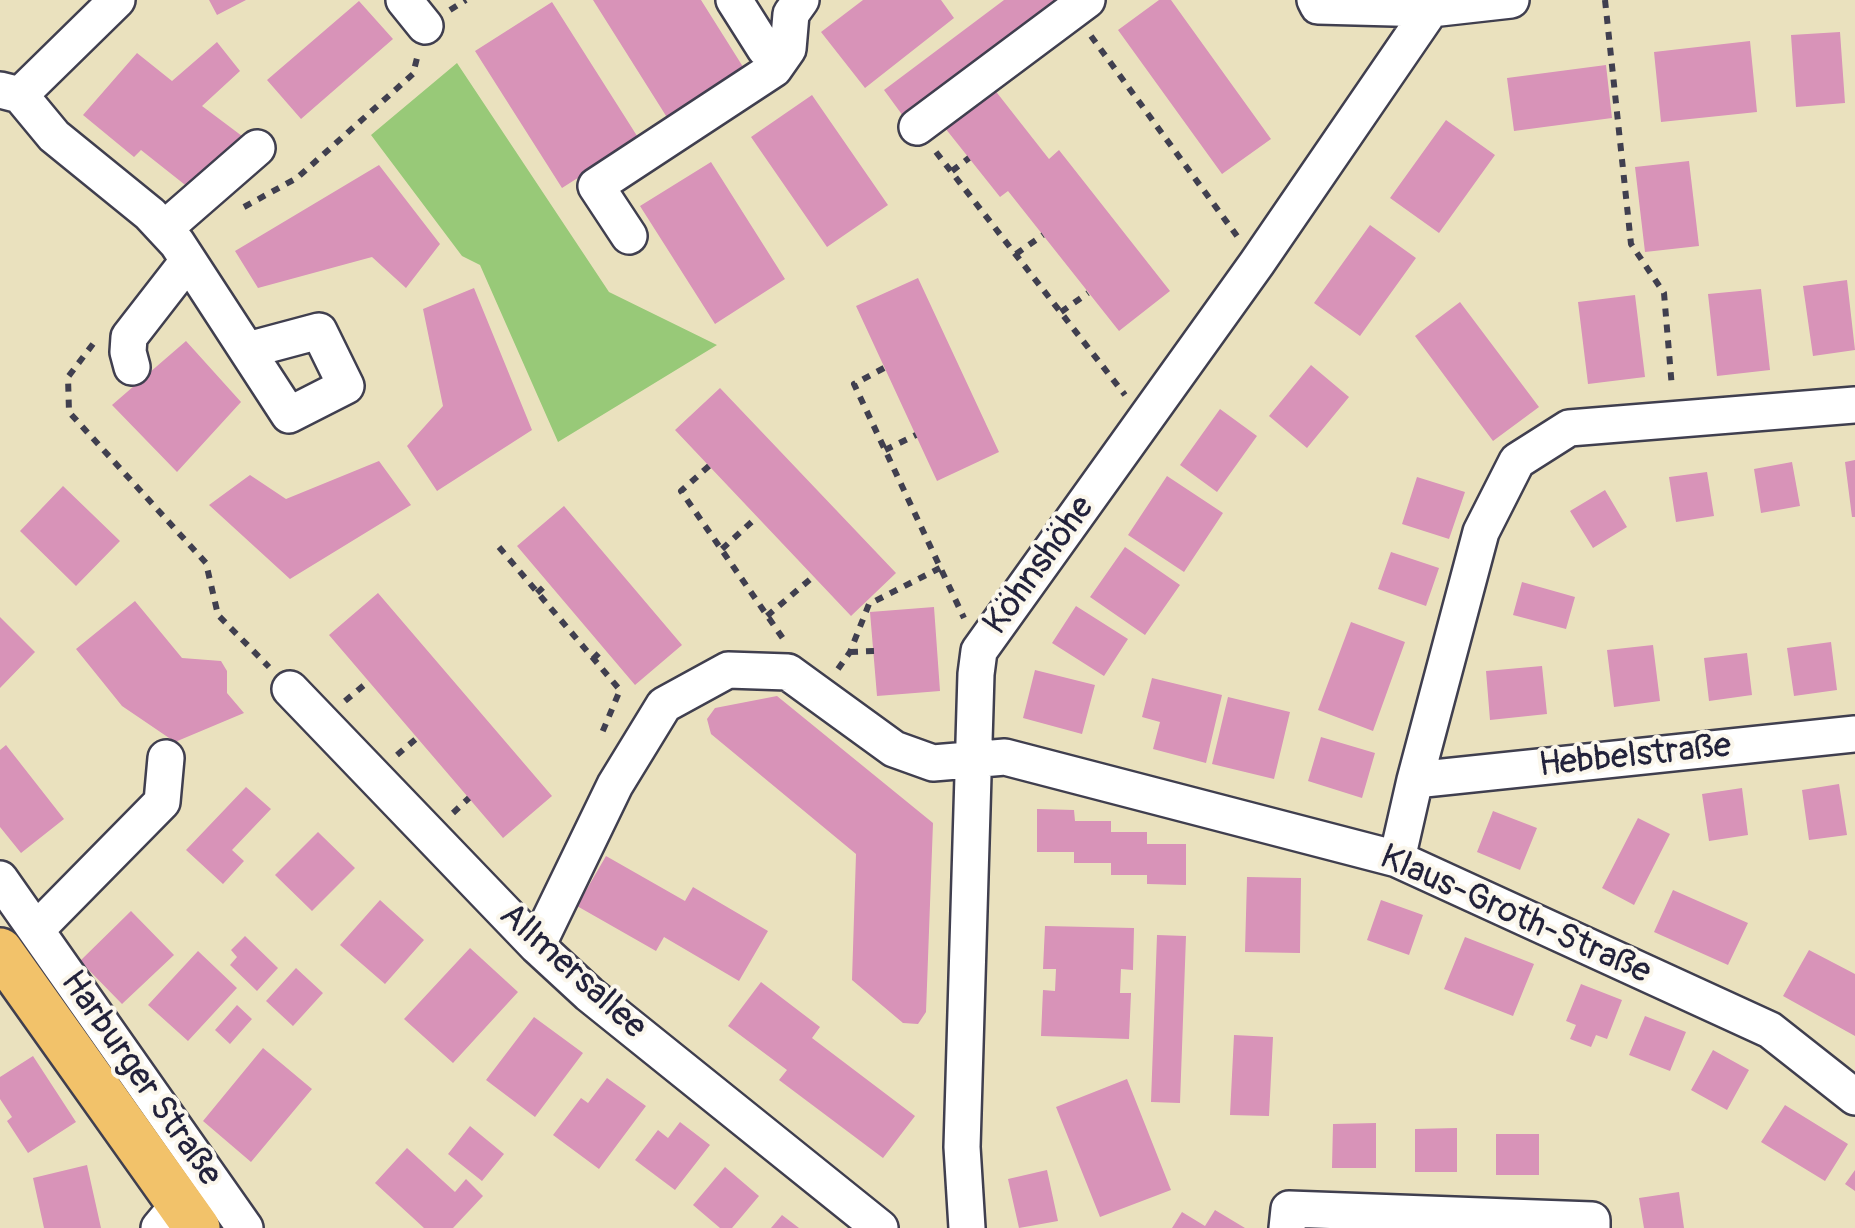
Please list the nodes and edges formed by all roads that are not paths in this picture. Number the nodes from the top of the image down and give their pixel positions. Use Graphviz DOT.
graph roads {
  1 [pos="117,0"];
  2 [pos="734,0"];
  3 [pos="801,0"];
  4 [pos="1510,0"];
  5 [pos="1312,2"];
  6 [pos="1080,6"];
  7 [pos="1431,8"];
  8 [pos="766,49"];
  9 [pos="10,92"];
  10 [pos="917,127"];
  11 [pos="256,148"];
  12 [pos="164,229"];
  13 [pos="629,236"];
  14 [pos="188,261"];
  15 [pos="248,350"];
  16 [pos="132,367"];
  17 [pos="1855,404"];
  18 [pos="290,689"];
  19 [pos="1855,734"];
  20 [pos="166,758"];
  21 [pos="974,760"];
  22 [pos="1415,780"];
  23 [pos="1397,859"];
  24 [pos="0,879"];
  25 [pos="18,940"];
  26 [pos="537,946"];
  27 [pos="1855,1097"];
  28 [pos="1288,1219"];
  29 [pos="178,1220"];
  30 [pos="245,1228"];
  31 [pos="880,1228"];
  32 [pos="966,1228"];
  33 [pos="1592,1228"];
  1 -- 9 [label="street"];
  2 -- 8 [label="street"];
  3 -- 13 [label="street"];
  4 -- 7 [label="street"];
  5 -- 7 [label="street"];
  6 -- 10 [label="street"];
  7 -- 21 [label="street, Köhnshöhe"];
  9 -- 12 [label="street"];
  11 -- 12 [label="street"];
  12 -- 14 [label="street"];
  14 -- 15 [label="street"];
  14 -- 16 [label="street"];
  17 -- 22 [label="street"];
  18 -- 26 [label="street, Allmersallee"];
  19 -- 22 [label="street, Hebbelstraße"];
  20 -- 25 [label="street"];
  21 -- 23 [label="street, Klaus-Groth-Straße"];
  21 -- 26 [label="street, Klaus-Groth-Straße"];
  21 -- 32 [label="street, Köhnshöhe"];
  22 -- 23 [label="street"];
  23 -- 27 [label="street, Klaus-Groth-Straße"];
  24 -- 25 [label="street, Harburger Straße"];
  25 -- 29 [label="main road, Harburger Straße"];
  25 -- 30 [label="street, Harburger Straße"];
  26 -- 31 [label="street, Allmersallee"];
  28 -- 33 [label="street"];
}
